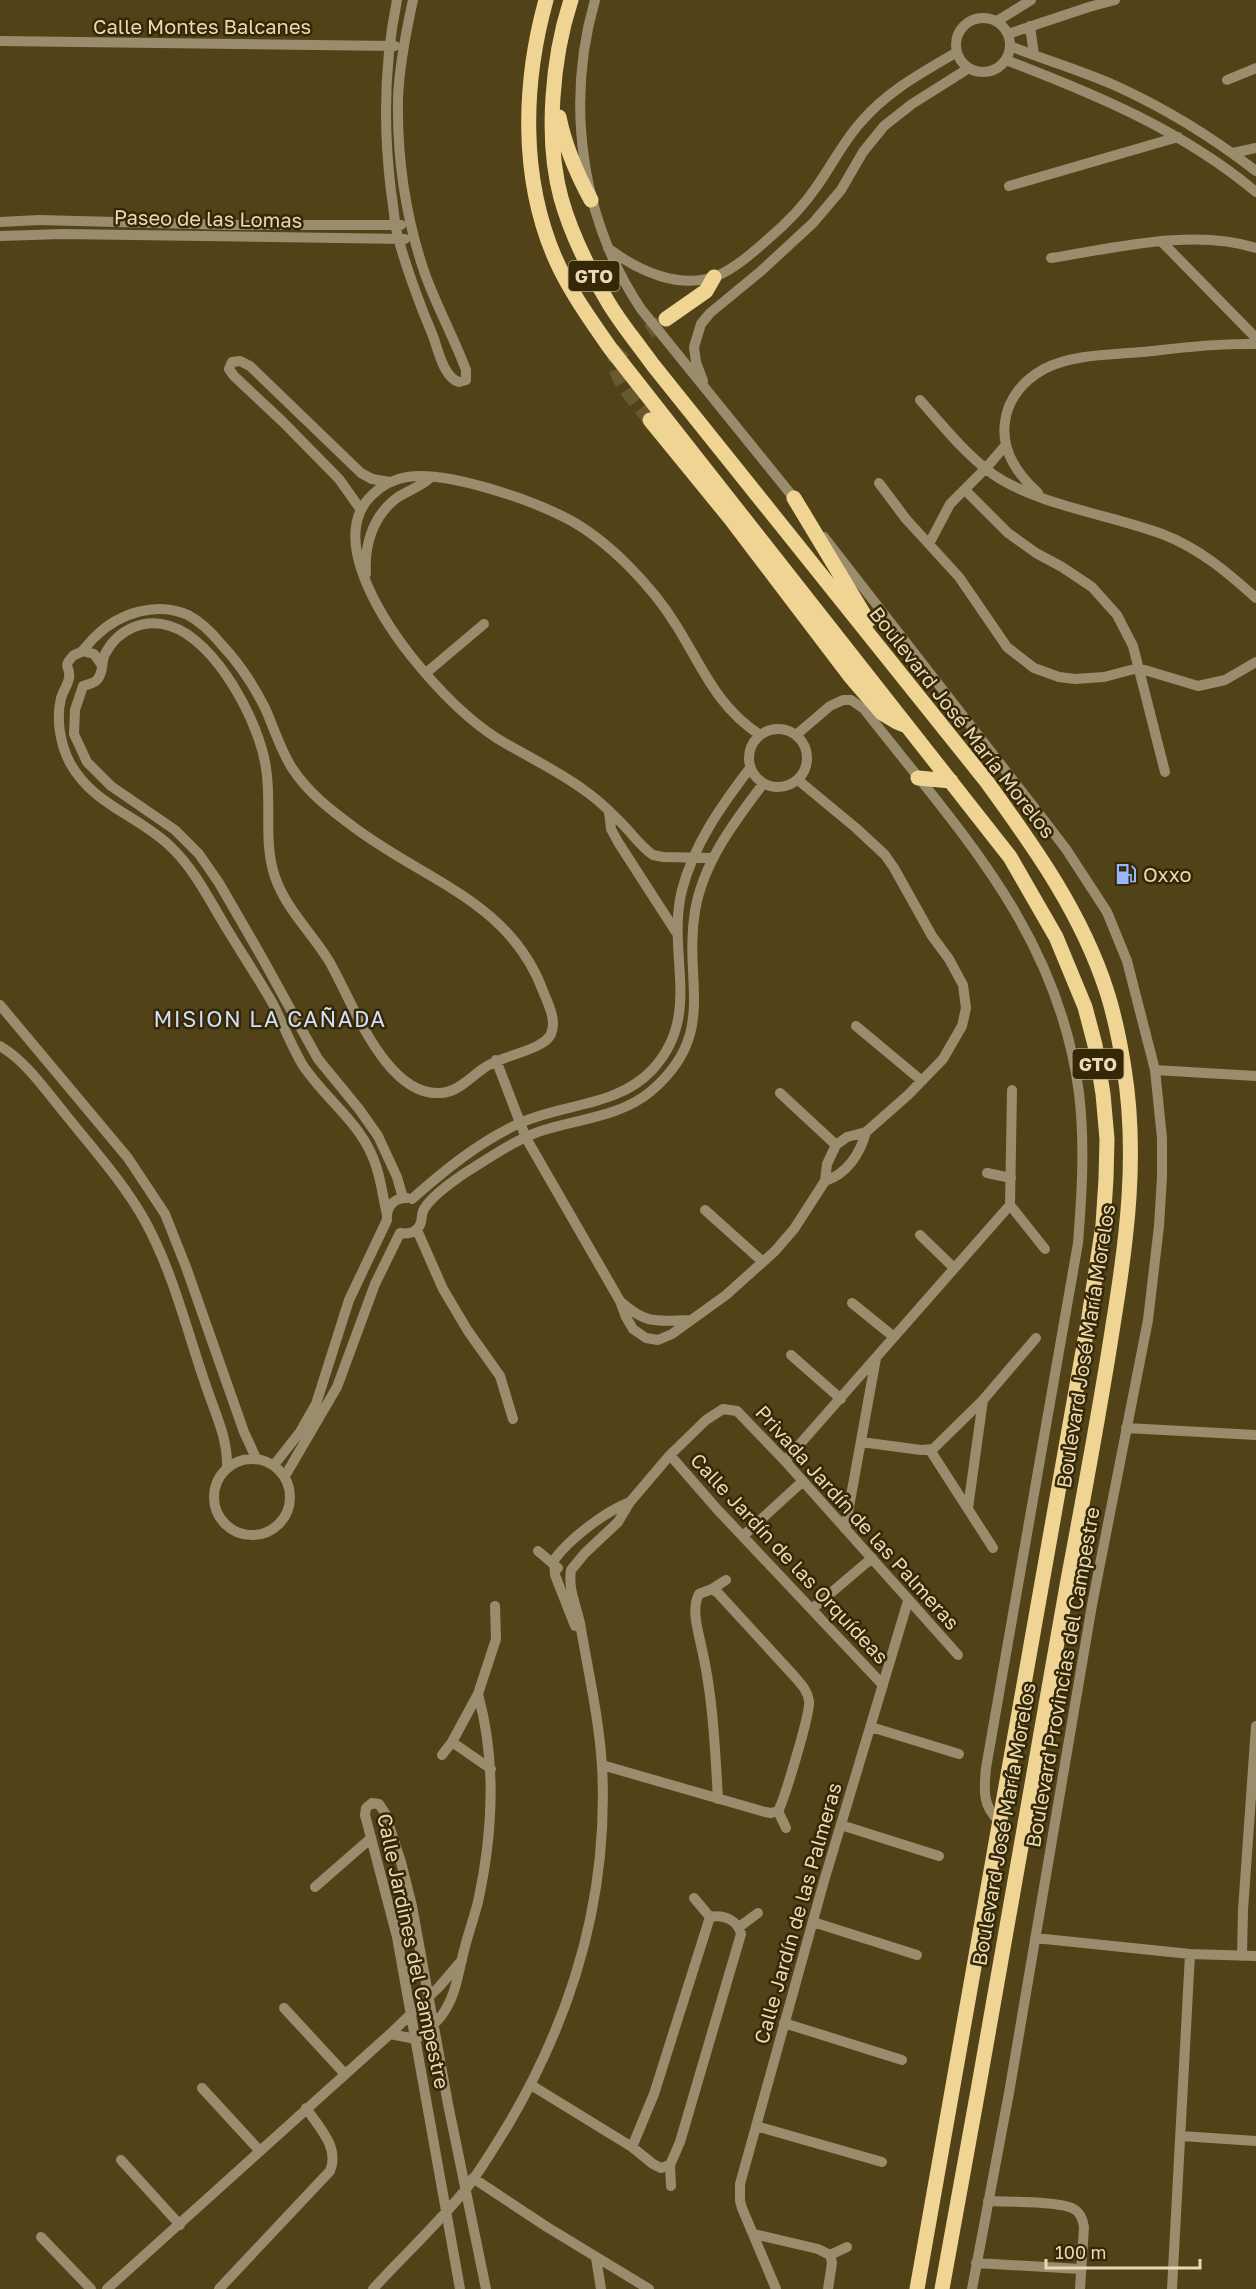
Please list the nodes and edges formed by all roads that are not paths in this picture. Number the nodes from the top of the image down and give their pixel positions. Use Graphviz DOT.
graph roads {
  1 [pos="397,0"];
  2 [pos="412,0"];
  3 [pos="546,0"];
  4 [pos="571,0"];
  5 [pos="595,0"];
  6 [pos="1031,0"];
  7 [pos="1115,0"];
  8 [pos="996,21"];
  9 [pos="1030,26"];
  10 [pos="1008,34"];
  11 [pos="0,41"];
  12 [pos="1010,45"];
  13 [pos="388,46"];
  14 [pos="404,46"];
  15 [pos="957,52"];
  16 [pos="1034,55"];
  17 [pos="1006,60"];
  18 [pos="969,68"];
  19 [pos="1256,68"];
  20 [pos="1227,80"];
  21 [pos="554,87"];
  22 [pos="1178,136"];
  23 [pos="1256,148"];
  24 [pos="1233,153"];
  25 [pos="1256,171"];
  26 [pos="1009,186"];
  27 [pos="1256,192"];
  28 [pos="591,200"];
  29 [pos="0,222"];
  30 [pos="63,222"];
  31 [pos="396,225"];
  32 [pos="410,225"];
  33 [pos="63,234"];
  34 [pos="0,236"];
  35 [pos="398,239"];
  36 [pos="415,239"];
  37 [pos="1162,242"];
  38 [pos="606,247"];
  39 [pos="1256,248"];
  40 [pos="1051,258"];
  41 [pos="740,262"];
  42 [pos="714,277"];
  43 [pos="753,279"];
  44 [pos="666,319"];
  45 [pos="1256,338"];
  46 [pos="1256,344"];
  47 [pos="708,392"];
  48 [pos="920,400"];
  49 [pos="650,420"];
  50 [pos="1005,446"];
  51 [pos="986,468"];
  52 [pos="430,477"];
  53 [pos="390,482"];
  54 [pos="879,483"];
  55 [pos="965,490"];
  56 [pos="1042,497"];
  57 [pos="794,498"];
  58 [pos="361,510"];
  59 [pos="929,544"];
  60 [pos="366,580"];
  61 [pos="1256,598"];
  62 [pos="484,624"];
  63 [pos="82,651"];
  64 [pos="1256,662"];
  65 [pos="101,664"];
  66 [pos="1138,668"];
  67 [pos="426,673"];
  68 [pos="900,675"];
  69 [pos="69,677"];
  70 [pos="83,686"];
  71 [pos="908,726"];
  72 [pos="760,735"];
  73 [pos="796,735"];
  74 [pos="750,768"];
  75 [pos="1165,772"];
  76 [pos="918,778"];
  77 [pos="798,780"];
  78 [pos="951,781"];
  79 [pos="763,784"];
  80 [pos="726,800"];
  81 [pos="609,812"];
  82 [pos="741,813"];
  83 [pos="692,857"];
  84 [pos="713,858"];
  85 [pos="676,932"];
  86 [pos="0,1005"];
  87 [pos="856,1026"];
  88 [pos="677,1028"];
  89 [pos="691,1032"];
  90 [pos="0,1046"];
  91 [pos="496,1060"];
  92 [pos="1155,1070"];
  93 [pos="1256,1076"];
  94 [pos="922,1081"];
  95 [pos="70,1087"];
  96 [pos="1012,1090"];
  97 [pos="780,1093"];
  98 [pos="55,1101"];
  99 [pos="520,1123"];
  100 [pos="866,1132"];
  101 [pos="526,1138"];
  102 [pos="836,1145"];
  103 [pos="987,1173"];
  104 [pos="1011,1178"];
  105 [pos="825,1181"];
  106 [pos="408,1198"];
  107 [pos="1010,1205"];
  108 [pos="705,1210"];
  109 [pos="422,1211"];
  110 [pos="387,1217"];
  111 [pos="417,1230"];
  112 [pos="400,1233"];
  113 [pos="920,1235"];
  114 [pos="1045,1249"];
  115 [pos="763,1262"];
  116 [pos="954,1268"];
  117 [pos="349,1299"];
  118 [pos="620,1301"];
  119 [pos="852,1303"];
  120 [pos="366,1308"];
  121 [pos="690,1320"];
  122 [pos="894,1337"];
  123 [pos="1036,1338"];
  124 [pos="336,1346"];
  125 [pos="350,1352"];
  126 [pos="791,1356"];
  127 [pos="877,1356"];
  128 [pos="841,1399"];
  129 [pos="983,1400"];
  130 [pos="513,1419"];
  131 [pos="1126,1428"];
  132 [pos="1256,1435"];
  133 [pos="861,1442"];
  134 [pos="930,1450"];
  135 [pos="670,1455"];
  136 [pos="256,1458"];
  137 [pos="785,1461"];
  138 [pos="274,1465"];
  139 [pos="227,1467"];
  140 [pos="285,1476"];
  141 [pos="803,1481"];
  142 [pos="630,1502"];
  143 [pos="968,1509"];
  144 [pos="845,1529"];
  145 [pos="743,1536"];
  146 [pos="993,1548"];
  147 [pos="538,1551"];
  148 [pos="872,1558"];
  149 [pos="553,1565"];
  150 [pos="570,1576"];
  151 [pos="726,1580"];
  152 [pos="712,1590"];
  153 [pos="908,1601"];
  154 [pos="495,1606"];
  155 [pos="812,1609"];
  156 [pos="581,1634"];
  157 [pos="958,1655"];
  158 [pos="883,1685"];
  159 [pos="478,1694"];
  160 [pos="1256,1726"];
  161 [pos="871,1727"];
  162 [pos="453,1742"];
  163 [pos="959,1754"];
  164 [pos="442,1755"];
  165 [pos="602,1765"];
  166 [pos="491,1769"];
  167 [pos="1254,1780"];
  168 [pos="718,1799"];
  169 [pos="778,1811"];
  170 [pos="999,1821"];
  171 [pos="841,1825"];
  172 [pos="786,1828"];
  173 [pos="370,1839"];
  174 [pos="939,1856"];
  175 [pos="315,1887"];
  176 [pos="694,1898"];
  177 [pos="758,1914"];
  178 [pos="710,1917"];
  179 [pos="813,1922"];
  180 [pos="739,1927"];
  181 [pos="1035,1938"];
  182 [pos="1190,1954"];
  183 [pos="917,1955"];
  184 [pos="1242,1956"];
  185 [pos="1256,1956"];
  186 [pos="462,1960"];
  187 [pos="423,1967"];
  188 [pos="403,1970"];
  189 [pos="428,1998"];
  190 [pos="284,2008"];
  191 [pos="410,2013"];
  192 [pos="784,2023"];
  193 [pos="435,2024"];
  194 [pos="390,2034"];
  195 [pos="416,2039"];
  196 [pos="902,2060"];
  197 [pos="345,2074"];
  198 [pos="531,2085"];
  199 [pos="202,2088"];
  200 [pos="306,2108"];
  201 [pos="756,2126"];
  202 [pos="1181,2136"];
  203 [pos="1256,2141"];
  204 [pos="632,2146"];
  205 [pos="259,2150"];
  206 [pos="121,2160"];
  207 [pos="882,2162"];
  208 [pos="670,2165"];
  209 [pos="473,2178"];
  210 [pos="671,2186"];
  211 [pos="467,2188"];
  212 [pos="988,2201"];
  213 [pos="448,2210"];
  214 [pos="180,2225"];
  215 [pos="754,2235"];
  216 [pos="41,2237"];
  217 [pos="847,2247"];
  218 [pos="830,2254"];
  219 [pos="597,2258"];
  220 [pos="976,2263"];
  221 [pos="1081,2269"];
  222 [pos="92,2289"];
  223 [pos="106,2289"];
  224 [pos="219,2289"];
  225 [pos="372,2289"];
  226 [pos="460,2289"];
  227 [pos="486,2289"];
  228 [pos="601,2289"];
  229 [pos="649,2289"];
  230 [pos="776,2289"];
  231 [pos="828,2289"];
  232 [pos="917,2289"];
  233 [pos="942,2289"];
  234 [pos="972,2289"];
  235 [pos="1080,2289"];
  236 [pos="1172,2289"];
  1 -- 13 [label="street"];
  2 -- 14 [label="street"];
  3 -- 71 [label="main road, Boulevard José María Morelos / GTO"];
  4 -- 21 [label="main road, Boulevard José María Morelos / GTO"];
  5 -- 28 [label="street, Boulevard Provincias del Campestre"];
  6 -- 8 [label="street"];
  7 -- 9 [label="street"];
  8 -- 10 [label="street"];
  8 -- 15 [label="street"];
  9 -- 10 [label="street"];
  9 -- 16 [label="street"];
  10 -- 12 [label="street"];
  11 -- 13 [label="street, Calle Montes Balcanes"];
  12 -- 16 [label="street"];
  12 -- 17 [label="street"];
  13 -- 14 [label="street, Calle Montes Balcanes"];
  13 -- 31 [label="street"];
  14 -- 32 [label="street"];
  15 -- 18 [label="street"];
  15 -- 41 [label="street"];
  16 -- 24 [label="street"];
  17 -- 18 [label="street"];
  17 -- 22 [label="street"];
  18 -- 43 [label="street"];
  19 -- 20 [label="street"];
  21 -- 28 [label="main road"];
  21 -- 68 [label="main road, Boulevard José María Morelos / GTO"];
  22 -- 26 [label="street"];
  22 -- 27 [label="street"];
  23 -- 24 [label="street"];
  24 -- 25 [label="street"];
  28 -- 38 [label="street, Boulevard Provincias del Campestre"];
  29 -- 30 [label="street, Paseo de las Lomas"];
  30 -- 31 [label="street, Paseo de las Lomas"];
  30 -- 33 [label="street"];
  31 -- 32 [label="street, Paseo de las Lomas"];
  31 -- 35 [label="street"];
  32 -- 36 [label="street"];
  33 -- 34 [label="street, Paseo de las Lomas"];
  33 -- 35 [label="street, Paseo de las Lomas"];
  35 -- 36 [label="street, Paseo de las Lomas"];
  35 -- 36 [label="street"];
  37 -- 39 [label="street"];
  37 -- 40 [label="street"];
  37 -- 45 [label="street"];
  38 -- 42 [label="street"];
  38 -- 47 [label="street, Boulevard Provincias del Campestre"];
  41 -- 42 [label="street"];
  41 -- 43 [label="street"];
  42 -- 44 [label="main road"];
  43 -- 47 [label="street"];
  46 -- 50 [label="street"];
  47 -- 57 [label="street, Boulevard Provincias del Campestre"];
  48 -- 51 [label="street"];
  49 -- 71 [label="main road"];
  50 -- 51 [label="street"];
  50 -- 56 [label="street"];
  51 -- 55 [label="street"];
  51 -- 56 [label="street"];
  52 -- 53 [label="street"];
  52 -- 60 [label="street"];
  52 -- 72 [label="street"];
  53 -- 58 [label="street"];
  53 -- 58 [label="street"];
  54 -- 59 [label="street"];
  55 -- 59 [label="street"];
  55 -- 66 [label="street"];
  56 -- 61 [label="street"];
  57 -- 68 [label="main road"];
  57 -- 92 [label="street, Boulevard Provincias del Campestre"];
  58 -- 60 [label="street"];
  59 -- 66 [label="street"];
  60 -- 67 [label="street"];
  62 -- 67 [label="street"];
  63 -- 65 [label="street"];
  63 -- 69 [label="street"];
  63 -- 91 [label="street"];
  64 -- 66 [label="street"];
  65 -- 70 [label="street"];
  65 -- 91 [label="street"];
  66 -- 75 [label="street"];
  67 -- 81 [label="street"];
  68 -- 233 [label="main road, Boulevard José María Morelos / GTO"];
  69 -- 70 [label="street"];
  69 -- 110 [label="street"];
  70 -- 106 [label="street"];
  71 -- 78 [label="main road, Boulevard José María Morelos / GTO"];
  72 -- 73 [label="street"];
  72 -- 74 [label="street"];
  73 -- 76 [label="street"];
  73 -- 77 [label="street"];
  74 -- 79 [label="street"];
  74 -- 80 [label="street"];
  76 -- 78 [label="main road"];
  76 -- 170 [label="street"];
  77 -- 79 [label="street"];
  77 -- 94 [label="street"];
  78 -- 170 [label="main road, Boulevard José María Morelos / GTO"];
  79 -- 82 [label="street"];
  80 -- 82 [label="street"];
  80 -- 83 [label="street"];
  81 -- 83 [label="street"];
  81 -- 85 [label="street"];
  82 -- 84 [label="street"];
  83 -- 84 [label="street"];
  83 -- 85 [label="street"];
  84 -- 89 [label="street"];
  85 -- 88 [label="street"];
  86 -- 95 [label="street"];
  87 -- 94 [label="street"];
  88 -- 89 [label="street"];
  88 -- 99 [label="street"];
  89 -- 101 [label="street"];
  90 -- 98 [label="street"];
  91 -- 99 [label="street"];
  92 -- 93 [label="street"];
  92 -- 131 [label="street, Boulevard Provincias del Campestre"];
  94 -- 100 [label="street"];
  95 -- 98 [label="street"];
  95 -- 136 [label="street"];
  96 -- 104 [label="street"];
  97 -- 102 [label="street"];
  98 -- 139 [label="street"];
  99 -- 101 [label="street"];
  99 -- 106 [label="street"];
  100 -- 102 [label="street"];
  100 -- 105 [label="street"];
  101 -- 109 [label="street"];
  101 -- 118 [label="street"];
  102 -- 105 [label="street"];
  103 -- 104 [label="street"];
  104 -- 107 [label="street"];
  105 -- 115 [label="street"];
  106 -- 109 [label="street"];
  106 -- 110 [label="street"];
  107 -- 114 [label="street"];
  107 -- 116 [label="street"];
  108 -- 115 [label="street"];
  109 -- 111 [label="street"];
  110 -- 112 [label="street"];
  110 -- 117 [label="street"];
  111 -- 112 [label="street"];
  111 -- 130 [label="street"];
  112 -- 120 [label="street"];
  113 -- 116 [label="street"];
  115 -- 121 [label="street"];
  116 -- 122 [label="street"];
  117 -- 120 [label="street"];
  117 -- 124 [label="street"];
  118 -- 121 [label="street"];
  118 -- 121 [label="street"];
  119 -- 122 [label="street"];
  120 -- 125 [label="street"];
  122 -- 127 [label="street"];
  123 -- 129 [label="street"];
  124 -- 125 [label="street"];
  124 -- 138 [label="street"];
  125 -- 140 [label="street"];
  126 -- 128 [label="street"];
  127 -- 128 [label="street"];
  127 -- 133 [label="street"];
  128 -- 137 [label="street"];
  129 -- 134 [label="street"];
  129 -- 143 [label="street"];
  131 -- 132 [label="street"];
  131 -- 181 [label="street, Boulevard Provincias del Campestre"];
  133 -- 134 [label="street"];
  133 -- 144 [label="street"];
  134 -- 143 [label="street"];
  135 -- 137 [label="street, Privada Jardín de las Palmeras"];
  135 -- 142 [label="street"];
  135 -- 145 [label="street, Calle Jardín de las Orquídeas"];
  136 -- 138 [label="street"];
  136 -- 139 [label="street"];
  137 -- 141 [label="street, Privada Jardín de las Palmeras"];
  138 -- 140 [label="street"];
  139 -- 140 [label="street"];
  141 -- 144 [label="street, Privada Jardín de las Palmeras"];
  141 -- 145 [label="street"];
  142 -- 149 [label="street"];
  142 -- 150 [label="street"];
  143 -- 146 [label="street"];
  144 -- 148 [label="street, Privada Jardín de las Palmeras"];
  145 -- 155 [label="street, Calle Jardín de las Orquídeas"];
  147 -- 149 [label="street"];
  148 -- 153 [label="street, Privada Jardín de las Palmeras"];
  148 -- 155 [label="street"];
  149 -- 150 [label="street"];
  149 -- 156 [label="street"];
  150 -- 156 [label="street"];
  151 -- 152 [label="street"];
  152 -- 168 [label="street"];
  152 -- 169 [label="street"];
  153 -- 157 [label="street, Privada Jardín de las Palmeras"];
  153 -- 158 [label="street, Calle Jardín de las Palmeras"];
  154 -- 159 [label="street"];
  155 -- 158 [label="street, Calle Jardín de las Orquídeas"];
  156 -- 165 [label="street"];
  158 -- 161 [label="street, Calle Jardín de las Palmeras"];
  159 -- 162 [label="street"];
  159 -- 166 [label="street"];
  160 -- 167 [label="street"];
  161 -- 163 [label="street"];
  161 -- 171 [label="street, Calle Jardín de las Palmeras"];
  162 -- 164 [label="street"];
  162 -- 166 [label="street"];
  165 -- 168 [label="street"];
  165 -- 198 [label="street"];
  166 -- 186 [label="street"];
  167 -- 184 [label="street"];
  168 -- 169 [label="street"];
  169 -- 172 [label="street"];
  170 -- 232 [label="main road, Boulevard José María Morelos / GTO"];
  171 -- 174 [label="street"];
  171 -- 179 [label="street, Calle Jardín de las Palmeras"];
  173 -- 175 [label="street"];
  173 -- 187 [label="street, Calle Jardines del Campestre"];
  173 -- 188 [label="street, Calle Jardines del Campestre"];
  176 -- 178 [label="street"];
  177 -- 180 [label="street"];
  178 -- 180 [label="street"];
  178 -- 204 [label="street"];
  179 -- 183 [label="street"];
  179 -- 192 [label="street, Calle Jardín de las Palmeras"];
  180 -- 208 [label="street"];
  181 -- 182 [label="street"];
  181 -- 212 [label="street, Boulevard Provincias del Campestre"];
  182 -- 184 [label="street"];
  182 -- 202 [label="street"];
  184 -- 185 [label="street"];
  186 -- 189 [label="street"];
  186 -- 193 [label="street"];
  187 -- 188 [label="street"];
  187 -- 189 [label="street, Calle Jardines del Campestre"];
  188 -- 191 [label="street, Calle Jardines del Campestre"];
  189 -- 191 [label="street"];
  189 -- 193 [label="street, Calle Jardines del Campestre"];
  190 -- 197 [label="street"];
  191 -- 194 [label="street"];
  191 -- 195 [label="street, Calle Jardines del Campestre"];
  192 -- 196 [label="street"];
  192 -- 201 [label="street, Calle Jardín de las Palmeras"];
  193 -- 195 [label="street"];
  193 -- 211 [label="street, Calle Jardines del Campestre"];
  194 -- 195 [label="street"];
  194 -- 197 [label="street"];
  195 -- 213 [label="street, Calle Jardines del Campestre"];
  197 -- 200 [label="street"];
  198 -- 204 [label="street"];
  198 -- 209 [label="street"];
  199 -- 205 [label="street"];
  200 -- 205 [label="street"];
  200 -- 224 [label="street"];
  201 -- 207 [label="street"];
  201 -- 215 [label="street, Calle Jardín de las Palmeras"];
  202 -- 203 [label="street"];
  202 -- 236 [label="street"];
  204 -- 208 [label="street"];
  205 -- 214 [label="street"];
  206 -- 214 [label="street"];
  208 -- 210 [label="street"];
  209 -- 211 [label="street"];
  209 -- 219 [label="street"];
  211 -- 213 [label="street"];
  211 -- 227 [label="street, Calle Jardines del Campestre"];
  212 -- 220 [label="street, Boulevard Provincias del Campestre"];
  212 -- 221 [label="street"];
  213 -- 225 [label="street"];
  213 -- 226 [label="street, Calle Jardines del Campestre"];
  214 -- 223 [label="street"];
  215 -- 218 [label="street"];
  215 -- 230 [label="street, Calle Jardín de las Palmeras"];
  216 -- 222 [label="street"];
  217 -- 218 [label="street"];
  218 -- 231 [label="street"];
  219 -- 228 [label="street"];
  219 -- 229 [label="street"];
  220 -- 221 [label="street"];
  220 -- 234 [label="street, Boulevard Provincias del Campestre"];
  221 -- 235 [label="street"];
}
